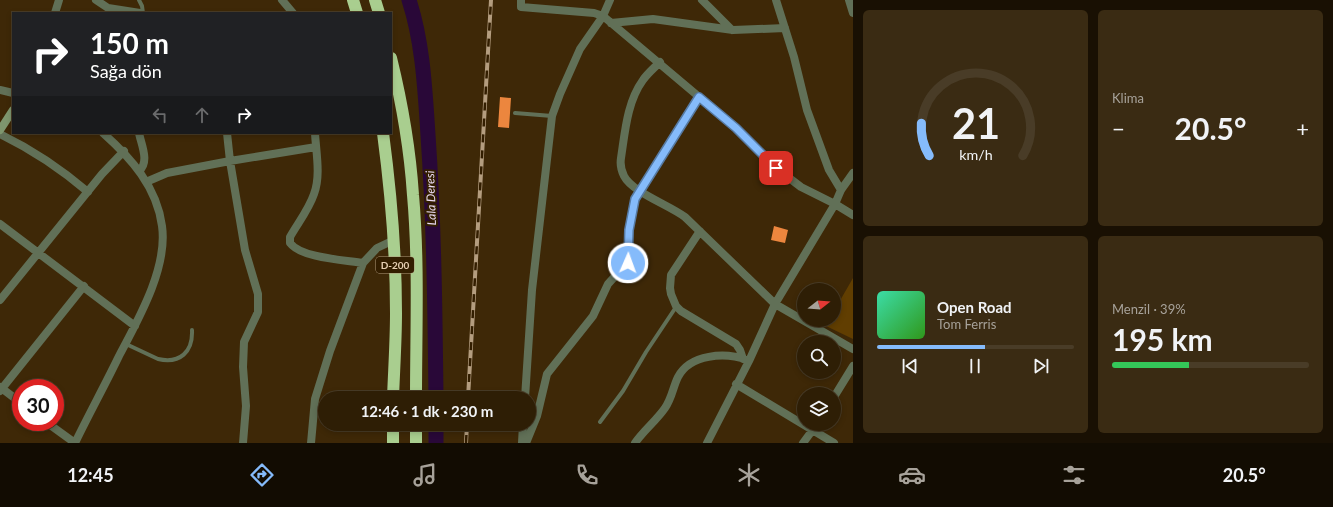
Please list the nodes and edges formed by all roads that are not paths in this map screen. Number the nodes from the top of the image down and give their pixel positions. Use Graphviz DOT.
graph roads {
  1 [pos="59,0"];
  2 [pos="96,0"];
  3 [pos="139,0"];
  4 [pos="282,0"];
  5 [pos="353,0"];
  6 [pos="375,0"];
  7 [pos="521,0"];
  8 [pos="610,0"];
  9 [pos="702,0"];
  10 [pos="776,0"];
  11 [pos="849,0"];
  12 [pos="55,12"];
  13 [pos="134,12"];
  14 [pos="141,12"];
  15 [pos="292,12"];
  16 [pos="357,12"];
  17 [pos="379,12"];
  18 [pos="853,13"];
  19 [pos="603,16"];
  20 [pos="611,23"];
  21 [pos="784,28"];
  22 [pos="732,30"];
  23 [pos="392,62"];
  24 [pos="660,62"];
  25 [pos="0,90"];
  26 [pos="12,92"];
  27 [pos="699,97"];
  28 [pos="12,112"];
  29 [pos="516,113"];
  30 [pos="552,116"];
  31 [pos="0,130"];
  32 [pos="0,134"];
  33 [pos="104,134"];
  34 [pos="139,134"];
  35 [pos="227,134"];
  36 [pos="314,134"];
  37 [pos="383,134"];
  38 [pos="316,147"];
  39 [pos="124,151"];
  40 [pos="230,161"];
  41 [pos="140,171"];
  42 [pos="853,173"];
  43 [pos="146,182"];
  44 [pos="841,190"];
  45 [pos="640,191"];
  46 [pos="88,192"];
  47 [pos="835,204"];
  48 [pos="853,215"];
  49 [pos="0,224"];
  50 [pos="700,231"];
  51 [pos="394,240"];
  52 [pos="39,252"];
  53 [pos="363,263"];
  54 [pos="84,286"];
  55 [pos="0,300"];
  56 [pos="775,304"];
  57 [pos="676,306"];
  58 [pos="135,326"];
  59 [pos="192,330"];
  60 [pos="126,344"];
  61 [pos="853,348"];
  62 [pos="746,360"];
  63 [pos="853,366"];
  64 [pos="736,384"];
  65 [pos="840,387"];
  66 [pos="0,389"];
  67 [pos="393,391"];
  68 [pos="416,391"];
  69 [pos="525,391"];
  70 [pos="12,397"];
  71 [pos="797,417"];
  72 [pos="600,422"];
  73 [pos="58,431"];
  74 [pos="393,431"];
  75 [pos="416,431"];
  76 [pos="523,431"];
  77 [pos="812,431"];
  78 [pos="820,431"];
  79 [pos="75,443"];
  80 [pos="243,443"];
  81 [pos="311,443"];
  82 [pos="393,443"];
  83 [pos="416,443"];
  84 [pos="522,443"];
  85 [pos="526,443"];
  86 [pos="635,443"];
  87 [pos="707,443"];
  88 [pos="803,443"];
  89 [pos="834,443"];
  1 -- 12 [label="street"];
  2 -- 13 [label="street"];
  3 -- 14 [label="lane"];
  4 -- 15 [label="street"];
  5 -- 16 [label="highway"];
  6 -- 17 [label="highway"];
  7 -- 19 [label="street"];
  8 -- 19 [label="street"];
  9 -- 22 [label="street"];
  10 -- 21 [label="street"];
  11 -- 18 [label="street"];
  19 -- 20 [label="street"];
  19 -- 30 [label="street"];
  20 -- 22 [label="street"];
  20 -- 24 [label="street"];
  21 -- 22 [label="street"];
  21 -- 44 [label="street"];
  23 -- 68 [label="highway, D-200"];
  24 -- 27 [label="street"];
  24 -- 45 [label="street"];
  25 -- 26 [label="street"];
  27 -- 45 [label="street"];
  27 -- 47 [label="street"];
  28 -- 31 [label="street"];
  29 -- 30 [label="lane"];
  30 -- 69 [label="street"];
  32 -- 46 [label="street"];
  33 -- 39 [label="street"];
  34 -- 41 [label="street"];
  35 -- 40 [label="street"];
  36 -- 38 [label="street"];
  37 -- 51 [label="highway, D-200"];
  38 -- 40 [label="street"];
  38 -- 53 [label="street"];
  39 -- 41 [label="street"];
  39 -- 46 [label="street"];
  40 -- 43 [label="street"];
  40 -- 80 [label="street"];
  41 -- 43 [label="street"];
  42 -- 44 [label="street"];
  43 -- 58 [label="street"];
  44 -- 47 [label="street"];
  45 -- 50 [label="street"];
  45 -- 85 [label="street"];
  46 -- 52 [label="street"];
  47 -- 48 [label="street"];
  47 -- 56 [label="street"];
  49 -- 52 [label="street"];
  50 -- 56 [label="street"];
  50 -- 57 [label="street"];
  51 -- 53 [label="street"];
  51 -- 67 [label="highway, D-200"];
  52 -- 54 [label="street"];
  52 -- 55 [label="street"];
  53 -- 81 [label="street"];
  54 -- 58 [label="street"];
  54 -- 66 [label="street"];
  56 -- 61 [label="street"];
  56 -- 62 [label="street"];
  57 -- 62 [label="street"];
  57 -- 72 [label="lane"];
  58 -- 60 [label="street"];
  59 -- 60 [label="lane"];
  60 -- 79 [label="street"];
  62 -- 64 [label="street"];
  62 -- 86 [label="street"];
  63 -- 65 [label="street"];
  64 -- 71 [label="street"];
  64 -- 87 [label="street"];
  66 -- 70 [label="street"];
  73 -- 79 [label="street"];
  74 -- 82 [label="highway"];
  75 -- 83 [label="highway"];
  76 -- 84 [label="street"];
  77 -- 88 [label="street"];
  78 -- 89 [label="street"];
}
